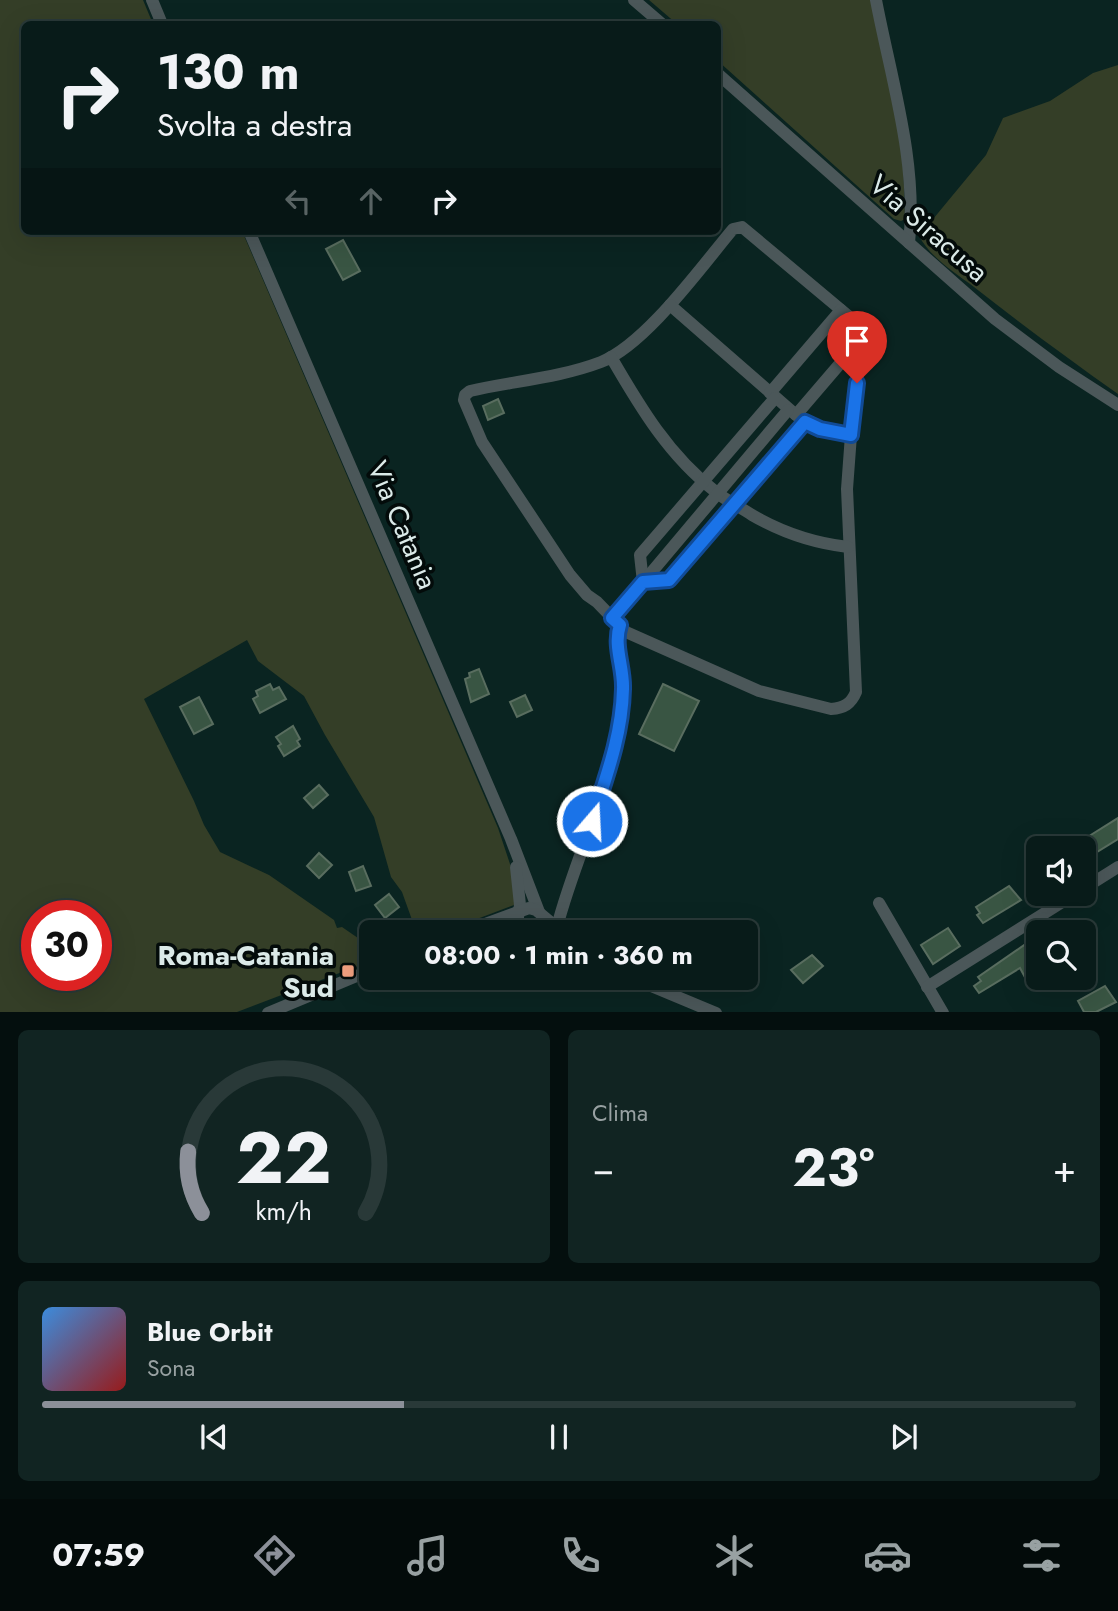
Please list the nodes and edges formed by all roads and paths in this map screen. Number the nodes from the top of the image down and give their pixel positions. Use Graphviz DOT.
graph roads {
  1 [pos="152,0"];
  2 [pos="634,0"];
  3 [pos="876,0"];
  4 [pos="161,21"];
  5 [pos="658,21"];
  6 [pos="721,77"];
  7 [pos="251,235"];
  8 [pos="909,243"];
  9 [pos="670,305"];
  10 [pos="841,310"];
  11 [pos="862,338"];
  12 [pos="611,357"];
  13 [pos="772,396"];
  14 [pos="1118,405"];
  15 [pos="797,416"];
  16 [pos="851,435"];
  17 [pos="703,482"];
  18 [pos="718,494"];
  19 [pos="734,504"];
  20 [pos="848,547"];
  21 [pos="643,582"];
  22 [pos="616,622"];
  23 [pos="511,839"];
  24 [pos="1118,867"];
  25 [pos="1096,881"];
  26 [pos="879,903"];
  27 [pos="1056,906"];
  28 [pos="521,912"];
  29 [pos="540,913"];
  30 [pos="498,920"];
  31 [pos="519,920"];
  32 [pos="541,920"];
  33 [pos="548,920"];
  34 [pos="562,920"];
  35 [pos="359,975"];
  36 [pos="927,987"];
  37 [pos="656,990"];
  38 [pos="270,1012"];
  39 [pos="713,1012"];
  40 [pos="942,1012"];
  1 -- 4 [label="street"];
  2 -- 5 [label="street"];
  3 -- 8 [label="street"];
  6 -- 8 [label="street, Via Siracusa"];
  7 -- 23 [label="street, Via Catania"];
  8 -- 14 [label="street, Via Siracusa"];
  9 -- 10 [label="street"];
  9 -- 12 [label="street"];
  9 -- 13 [label="street"];
  10 -- 11 [label="street"];
  10 -- 13 [label="street"];
  11 -- 15 [label="street"];
  11 -- 16 [label="street"];
  12 -- 17 [label="street"];
  12 -- 22 [label="street"];
  13 -- 15 [label="street"];
  13 -- 17 [label="street"];
  15 -- 16 [label="street"];
  15 -- 18 [label="street"];
  15 -- 19 [label="street"];
  16 -- 20 [label="street"];
  17 -- 18 [label="street"];
  17 -- 21 [label="street"];
  18 -- 19 [label="street"];
  18 -- 21 [label="street"];
  19 -- 20 [label="street"];
  19 -- 21 [label="street"];
  20 -- 22 [label="street"];
  21 -- 22 [label="street"];
  22 -- 34 [label="street"];
  23 -- 28 [label="street"];
  23 -- 29 [label="street"];
  24 -- 25 [label="street"];
  26 -- 36 [label="street"];
  27 -- 36 [label="street"];
  28 -- 29 [label="street"];
  28 -- 30 [label="street"];
  28 -- 31 [label="street"];
  29 -- 32 [label="street"];
  29 -- 33 [label="street"];
  35 -- 38 [label="street"];
  36 -- 40 [label="street"];
  37 -- 39 [label="street"];
}
